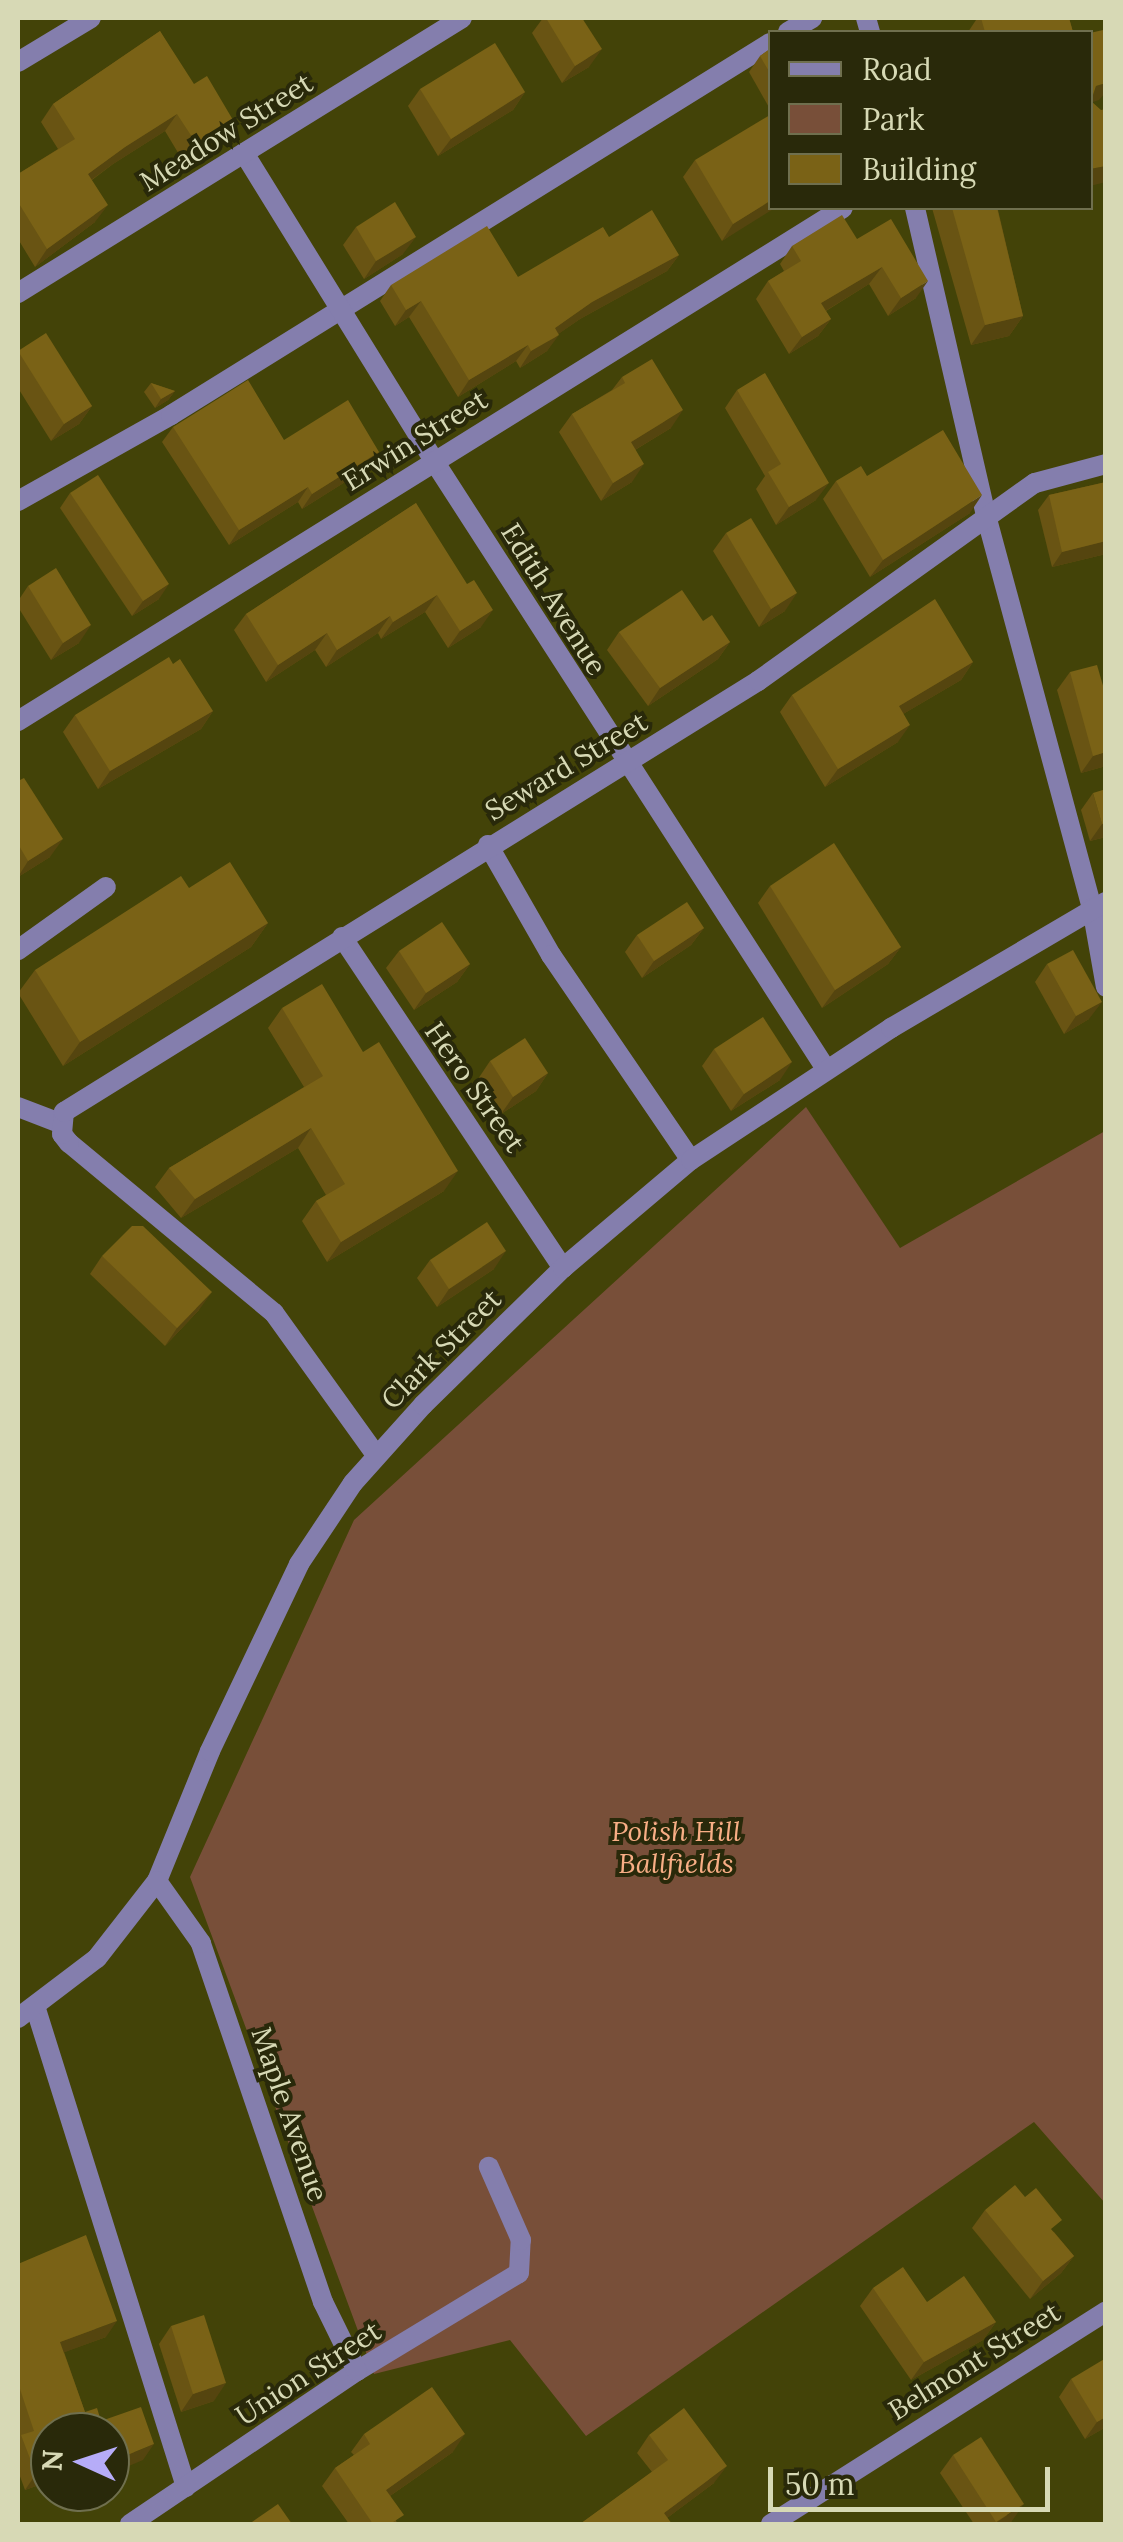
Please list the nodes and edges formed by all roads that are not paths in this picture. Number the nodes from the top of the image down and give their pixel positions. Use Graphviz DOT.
graph roads {
  1 [pos="90,18"];
  2 [pos="462,18"];
  3 [pos="768,44"];
  4 [pos="18,62"];
  5 [pos="244,153"];
  6 [pos="841,210"];
  7 [pos="915,210"];
  8 [pos="18,293"];
  9 [pos="339,308"];
  10 [pos="434,462"];
  11 [pos="1106,464"];
  12 [pos="18,501"];
  13 [pos="987,519"];
  14 [pos="18,721"];
  15 [pos="628,761"];
  16 [pos="488,845"];
  17 [pos="106,887"];
  18 [pos="1099,905"];
  19 [pos="342,937"];
  20 [pos="18,950"];
  21 [pos="1106,987"];
  22 [pos="826,1069"];
  23 [pos="18,1107"];
  24 [pos="60,1124"];
  25 [pos="691,1160"];
  26 [pos="563,1268"];
  27 [pos="376,1456"];
  28 [pos="157,1882"];
  29 [pos="26,2012"];
  30 [pos="489,2167"];
  31 [pos="1106,2311"];
  32 [pos="357,2371"];
  33 [pos="186,2487"];
  34 [pos="130,2524"];
  35 [pos="772,2524"];
  1 -- 4 [label="street"];
  2 -- 5 [label="street, Meadow Street"];
  3 -- 9 [label="street"];
  5 -- 8 [label="street, Meadow Street"];
  5 -- 9 [label="street, Edith Avenue"];
  6 -- 10 [label="street, Erwin Street"];
  7 -- 13 [label="street"];
  9 -- 10 [label="street, Edith Avenue"];
  9 -- 12 [label="street"];
  10 -- 14 [label="street, Erwin Street"];
  10 -- 15 [label="street, Edith Avenue"];
  11 -- 13 [label="street, Seward Street"];
  13 -- 15 [label="street, Seward Street"];
  13 -- 18 [label="street"];
  15 -- 16 [label="street, Seward Street"];
  15 -- 22 [label="street, Edith Avenue"];
  16 -- 19 [label="street, Seward Street"];
  16 -- 25 [label="street"];
  17 -- 20 [label="street"];
  18 -- 21 [label="street"];
  18 -- 22 [label="street, Clark Street"];
  19 -- 24 [label="street, Seward Street"];
  19 -- 26 [label="street, Hero Street"];
  22 -- 25 [label="street, Clark Street"];
  23 -- 24 [label="street"];
  24 -- 27 [label="street"];
  25 -- 26 [label="street, Clark Street"];
  26 -- 27 [label="street, Clark Street"];
  27 -- 28 [label="street, Clark Street"];
  28 -- 29 [label="street, Clark Street"];
  28 -- 32 [label="street, Maple Avenue"];
  29 -- 33 [label="street"];
  30 -- 32 [label="street, Union Street"];
  31 -- 35 [label="street, Belmont Street"];
  32 -- 33 [label="street, Union Street"];
  33 -- 34 [label="street, Union Street"];
}
